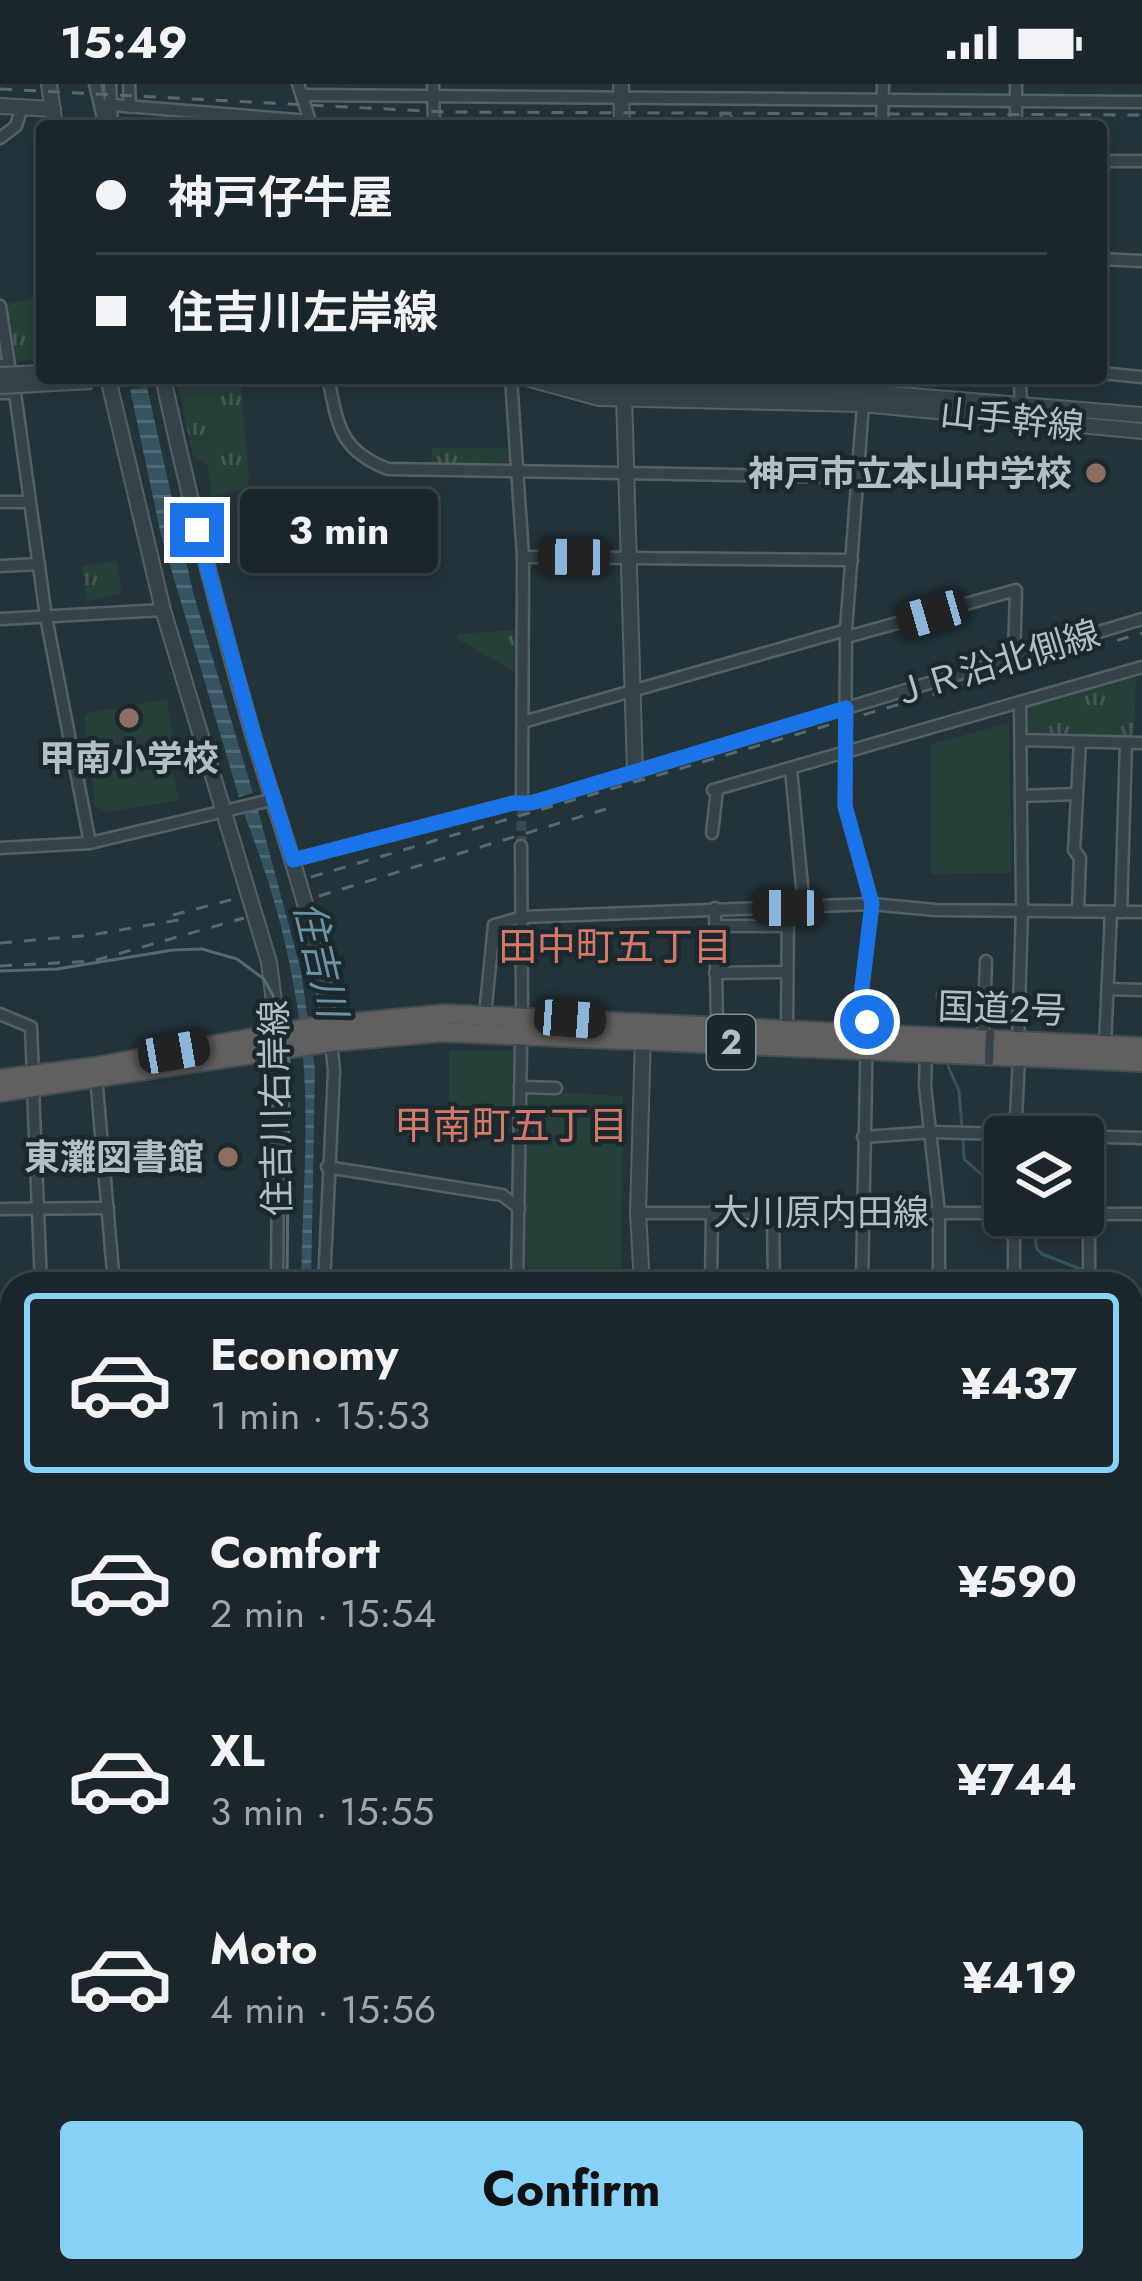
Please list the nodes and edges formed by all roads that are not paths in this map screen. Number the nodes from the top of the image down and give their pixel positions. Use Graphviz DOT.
graph roads {
  1 [pos="49,84"];
  2 [pos="110,84"];
  3 [pos="130,84"];
  4 [pos="565,84"];
  5 [pos="728,84"];
  6 [pos="883,84"];
  7 [pos="1016,84"];
  8 [pos="302,89"];
  9 [pos="433,90"];
  10 [pos="621,92"];
  11 [pos="101,95"];
  12 [pos="563,98"];
  13 [pos="728,99"];
  14 [pos="883,100"];
  15 [pos="1016,101"];
  16 [pos="1142,102"];
  17 [pos="0,106"];
  18 [pos="22,107"];
  19 [pos="130,107"];
  20 [pos="53,110"];
  21 [pos="55,120"];
  22 [pos="225,120"];
  23 [pos="312,120"];
  24 [pos="881,120"];
  25 [pos="1016,120"];
  26 [pos="0,138"];
  27 [pos="1107,161"];
  28 [pos="1142,161"];
  29 [pos="1107,259"];
  30 [pos="1142,261"];
  31 [pos="0,306"];
  32 [pos="3,368"];
  33 [pos="36,372"];
  34 [pos="1107,374"];
  35 [pos="1142,377"];
  36 [pos="60,384"];
  37 [pos="106,384"];
  38 [pos="164,384"];
  39 [pos="329,384"];
  40 [pos="512,384"];
  41 [pos="544,384"];
  42 [pos="701,384"];
  43 [pos="738,384"];
  44 [pos="1020,384"];
  45 [pos="624,388"];
  46 [pos="5,390"];
  47 [pos="864,391"];
  48 [pos="1021,411"];
  49 [pos="1142,415"];
  50 [pos="1142,431"];
  51 [pos="519,474"];
  52 [pos="626,476"];
  53 [pos="857,476"];
  54 [pos="0,502"];
  55 [pos="29,502"];
  56 [pos="523,556"];
  57 [pos="628,558"];
  58 [pos="852,560"];
  59 [pos="39,564"];
  60 [pos="0,566"];
  61 [pos="164,610"];
  62 [pos="46,617"];
  63 [pos="0,619"];
  64 [pos="1142,620"];
  65 [pos="846,633"];
  66 [pos="1014,658"];
  67 [pos="1142,667"];
  68 [pos="633,692"];
  69 [pos="1019,702"];
  70 [pos="846,708"];
  71 [pos="523,722"];
  72 [pos="1021,740"];
  73 [pos="1080,742"];
  74 [pos="1126,743"];
  75 [pos="1142,743"];
  76 [pos="846,754"];
  77 [pos="791,770"];
  78 [pos="635,772"];
  79 [pos="1077,794"];
  80 [pos="1021,796"];
  81 [pos="270,801"];
  82 [pos="522,803"];
  83 [pos="228,812"];
  84 [pos="712,833"];
  85 [pos="90,843"];
  86 [pos="521,846"];
  87 [pos="0,848"];
  88 [pos="293,860"];
  89 [pos="872,904"];
  90 [pos="715,908"];
  91 [pos="788,908"];
  92 [pos="804,908"];
  93 [pos="1022,909"];
  94 [pos="1078,911"];
  95 [pos="1116,912"];
  96 [pos="1142,912"];
  97 [pos="523,917"];
  98 [pos="715,926"];
  99 [pos="788,926"];
  100 [pos="986,961"];
  101 [pos="787,972"];
  102 [pos="715,973"];
  103 [pos="1108,989"];
  104 [pos="1142,990"];
  105 [pos="943,994"];
  106 [pos="985,997"];
  107 [pos="522,1007"];
  108 [pos="0,1014"];
  109 [pos="485,1015"];
  110 [pos="716,1028"];
  111 [pos="643,1031"];
  112 [pos="788,1031"];
  113 [pos="325,1034"];
  114 [pos="987,1038"];
  115 [pos="285,1041"];
  116 [pos="866,1041"];
  117 [pos="520,1045"];
  118 [pos="1105,1045"];
  119 [pos="1142,1047"];
  120 [pos="1018,1050"];
  121 [pos="926,1052"];
  122 [pos="989,1061"];
  123 [pos="1142,1062"];
  124 [pos="95,1073"];
  125 [pos="0,1079"];
  126 [pos="33,1082"];
  127 [pos="520,1087"];
  128 [pos="556,1088"];
  129 [pos="0,1092"];
  130 [pos="1016,1116"];
  131 [pos="931,1134"];
  132 [pos="984,1135"];
  133 [pos="863,1137"];
  134 [pos="1104,1137"];
  135 [pos="1142,1138"];
  136 [pos="327,1167"];
  137 [pos="108,1208"];
  138 [pos="519,1208"];
  139 [pos="0,1209"];
  140 [pos="38,1209"];
  141 [pos="712,1212"];
  142 [pos="773,1212"];
  143 [pos="862,1212"];
  144 [pos="939,1212"];
  145 [pos="638,1213"];
  146 [pos="984,1213"];
  147 [pos="1104,1214"];
  148 [pos="1142,1214"];
  149 [pos="1014,1236"];
  150 [pos="1087,1236"];
  151 [pos="41,1272"];
  152 [pos="113,1272"];
  153 [pos="277,1272"];
  154 [pos="325,1272"];
  155 [pos="517,1272"];
  156 [pos="641,1272"];
  157 [pos="710,1272"];
  158 [pos="774,1272"];
  159 [pos="862,1272"];
  160 [pos="939,1272"];
  161 [pos="1014,1272"];
  162 [pos="1088,1272"];
  1 -- 20 [label="street"];
  2 -- 11 [label="street"];
  3 -- 19 [label="street"];
  4 -- 12 [label="street"];
  5 -- 13 [label="street"];
  6 -- 14 [label="street"];
  7 -- 15 [label="street"];
  8 -- 9 [label="street"];
  8 -- 23 [label="street"];
  9 -- 12 [label="street"];
  10 -- 12 [label="street"];
  10 -- 13 [label="street"];
  11 -- 19 [label="street"];
  13 -- 14 [label="street"];
  14 -- 15 [label="street"];
  14 -- 24 [label="street"];
  15 -- 16 [label="street"];
  15 -- 25 [label="street"];
  17 -- 18 [label="street"];
  18 -- 20 [label="street"];
  18 -- 26 [label="street"];
  19 -- 22 [label="street"];
  20 -- 21 [label="street"];
  27 -- 28 [label="street"];
  29 -- 30 [label="street"];
  31 -- 32 [label="street"];
  32 -- 33 [label="street, bridge"];
  34 -- 35 [label="street"];
  36 -- 46 [label="street, bridge"];
  37 -- 61 [label="street, 住吉川右岸線"];
  38 -- 81 [label="street"];
  39 -- 51 [label="street"];
  40 -- 51 [label="street"];
  41 -- 45 [label="street, 山手幹線"];
  42 -- 45 [label="street, 山手幹線"];
  43 -- 47 [label="street, 山手幹線"];
  44 -- 48 [label="street"];
  45 -- 47 [label="street, 山手幹線"];
  45 -- 52 [label="street"];
  46 -- 55 [label="street"];
  47 -- 48 [label="street, 山手幹線"];
  47 -- 53 [label="street"];
  48 -- 49 [label="street, 山手幹線"];
  48 -- 50 [label="street, 山手幹線"];
  51 -- 52 [label="street"];
  51 -- 56 [label="street"];
  52 -- 53 [label="street"];
  52 -- 57 [label="street"];
  53 -- 58 [label="street"];
  54 -- 55 [label="street"];
  55 -- 59 [label="street"];
  56 -- 57 [label="street"];
  56 -- 71 [label="street"];
  57 -- 58 [label="street"];
  57 -- 68 [label="street"];
  58 -- 65 [label="street"];
  59 -- 60 [label="street"];
  59 -- 62 [label="street"];
  61 -- 62 [label="street"];
  61 -- 83 [label="street, 住吉川右岸線"];
  62 -- 63 [label="street"];
  62 -- 85 [label="street"];
  64 -- 66 [label="street, ＪＲ沿北側線"];
  65 -- 66 [label="street"];
  65 -- 68 [label="street"];
  65 -- 70 [label="street"];
  66 -- 70 [label="street, ＪＲ沿北側線"];
  67 -- 69 [label="street"];
  68 -- 71 [label="street"];
  68 -- 78 [label="street"];
  69 -- 72 [label="street"];
  69 -- 76 [label="street"];
  70 -- 76 [label="street"];
  70 -- 78 [label="street, ＪＲ沿北側線"];
  71 -- 82 [label="street"];
  72 -- 73 [label="street"];
  72 -- 80 [label="street"];
  73 -- 74 [label="street"];
  73 -- 79 [label="street"];
  74 -- 75 [label="street"];
  74 -- 95 [label="street"];
  76 -- 77 [label="street"];
  76 -- 89 [label="street"];
  77 -- 84 [label="street"];
  77 -- 92 [label="street"];
  78 -- 82 [label="street, ＪＲ沿北側線"];
  79 -- 80 [label="street"];
  79 -- 94 [label="street"];
  80 -- 93 [label="street"];
  81 -- 83 [label="street"];
  81 -- 88 [label="street"];
  82 -- 88 [label="street, ＪＲ沿北側線"];
  83 -- 85 [label="street"];
  83 -- 115 [label="street, 住吉川右岸線"];
  85 -- 87 [label="street"];
  86 -- 97 [label="street"];
  88 -- 113 [label="street"];
  89 -- 92 [label="street"];
  89 -- 93 [label="street"];
  89 -- 116 [label="street"];
  90 -- 91 [label="street"];
  90 -- 97 [label="street"];
  90 -- 98 [label="street"];
  91 -- 92 [label="street"];
  91 -- 99 [label="street"];
  93 -- 94 [label="street"];
  93 -- 120 [label="street"];
  94 -- 95 [label="street"];
  95 -- 96 [label="street"];
  95 -- 103 [label="street"];
  97 -- 107 [label="street"];
  97 -- 109 [label="street"];
  98 -- 99 [label="street"];
  98 -- 102 [label="street"];
  99 -- 101 [label="street"];
  100 -- 106 [label="street"];
  101 -- 102 [label="street"];
  101 -- 112 [label="street"];
  102 -- 110 [label="street"];
  103 -- 104 [label="street"];
  103 -- 118 [label="street"];
  105 -- 106 [label="street"];
  106 -- 114 [label="street"];
  108 -- 126 [label="street"];
  109 -- 111 [label="highway, 国道2号 / 2"];
  109 -- 113 [label="highway, 国道2号 / 2"];
  110 -- 111 [label="highway, 国道2号 / 2"];
  110 -- 112 [label="highway, 国道2号 / 2"];
  111 -- 113 [label="highway, 国道2号 / 2"];
  111 -- 116 [label="highway, 国道2号 / 2"];
  111 -- 145 [label="street"];
  112 -- 116 [label="highway, 国道2号 / 2"];
  113 -- 115 [label="highway, 国道2号 / 2"];
  113 -- 136 [label="street"];
  114 -- 116 [label="highway, 国道2号 / 2"];
  114 -- 120 [label="highway, 国道2号 / 2"];
  114 -- 122 [label="street, bridge"];
  115 -- 124 [label="highway, 国道2号 / 2"];
  115 -- 153 [label="street, 住吉川右岸線"];
  116 -- 121 [label="highway, 国道2号 / 2"];
  116 -- 133 [label="street"];
  117 -- 127 [label="street"];
  118 -- 119 [label="highway, 国道2号 / 2"];
  118 -- 120 [label="highway, 国道2号 / 2"];
  120 -- 121 [label="highway, 国道2号 / 2"];
  120 -- 123 [label="highway, 国道2号 / 2"];
  120 -- 130 [label="street"];
  121 -- 131 [label="street"];
  124 -- 126 [label="highway, 国道2号 / 2"];
  124 -- 137 [label="street"];
  125 -- 126 [label="highway, 国道2号 / 2"];
  126 -- 129 [label="highway, 国道2号 / 2"];
  126 -- 140 [label="street"];
  127 -- 128 [label="street"];
  127 -- 138 [label="street"];
  131 -- 132 [label="street"];
  131 -- 133 [label="street"];
  131 -- 144 [label="street"];
  133 -- 143 [label="street"];
  134 -- 135 [label="street"];
  136 -- 138 [label="street"];
  136 -- 154 [label="street"];
  137 -- 140 [label="street"];
  137 -- 152 [label="street"];
  138 -- 155 [label="street"];
  139 -- 140 [label="street"];
  140 -- 151 [label="street"];
  141 -- 142 [label="street, 大川原内田線"];
  141 -- 145 [label="street, 大川原内田線"];
  141 -- 157 [label="street"];
  142 -- 143 [label="street, 大川原内田線"];
  142 -- 158 [label="street"];
  143 -- 144 [label="street, 大川原内田線"];
  143 -- 159 [label="street"];
  144 -- 146 [label="street, 大川原内田線"];
  144 -- 160 [label="street"];
  145 -- 156 [label="street"];
  147 -- 148 [label="street"];
  149 -- 161 [label="street"];
  150 -- 162 [label="street"];
}
